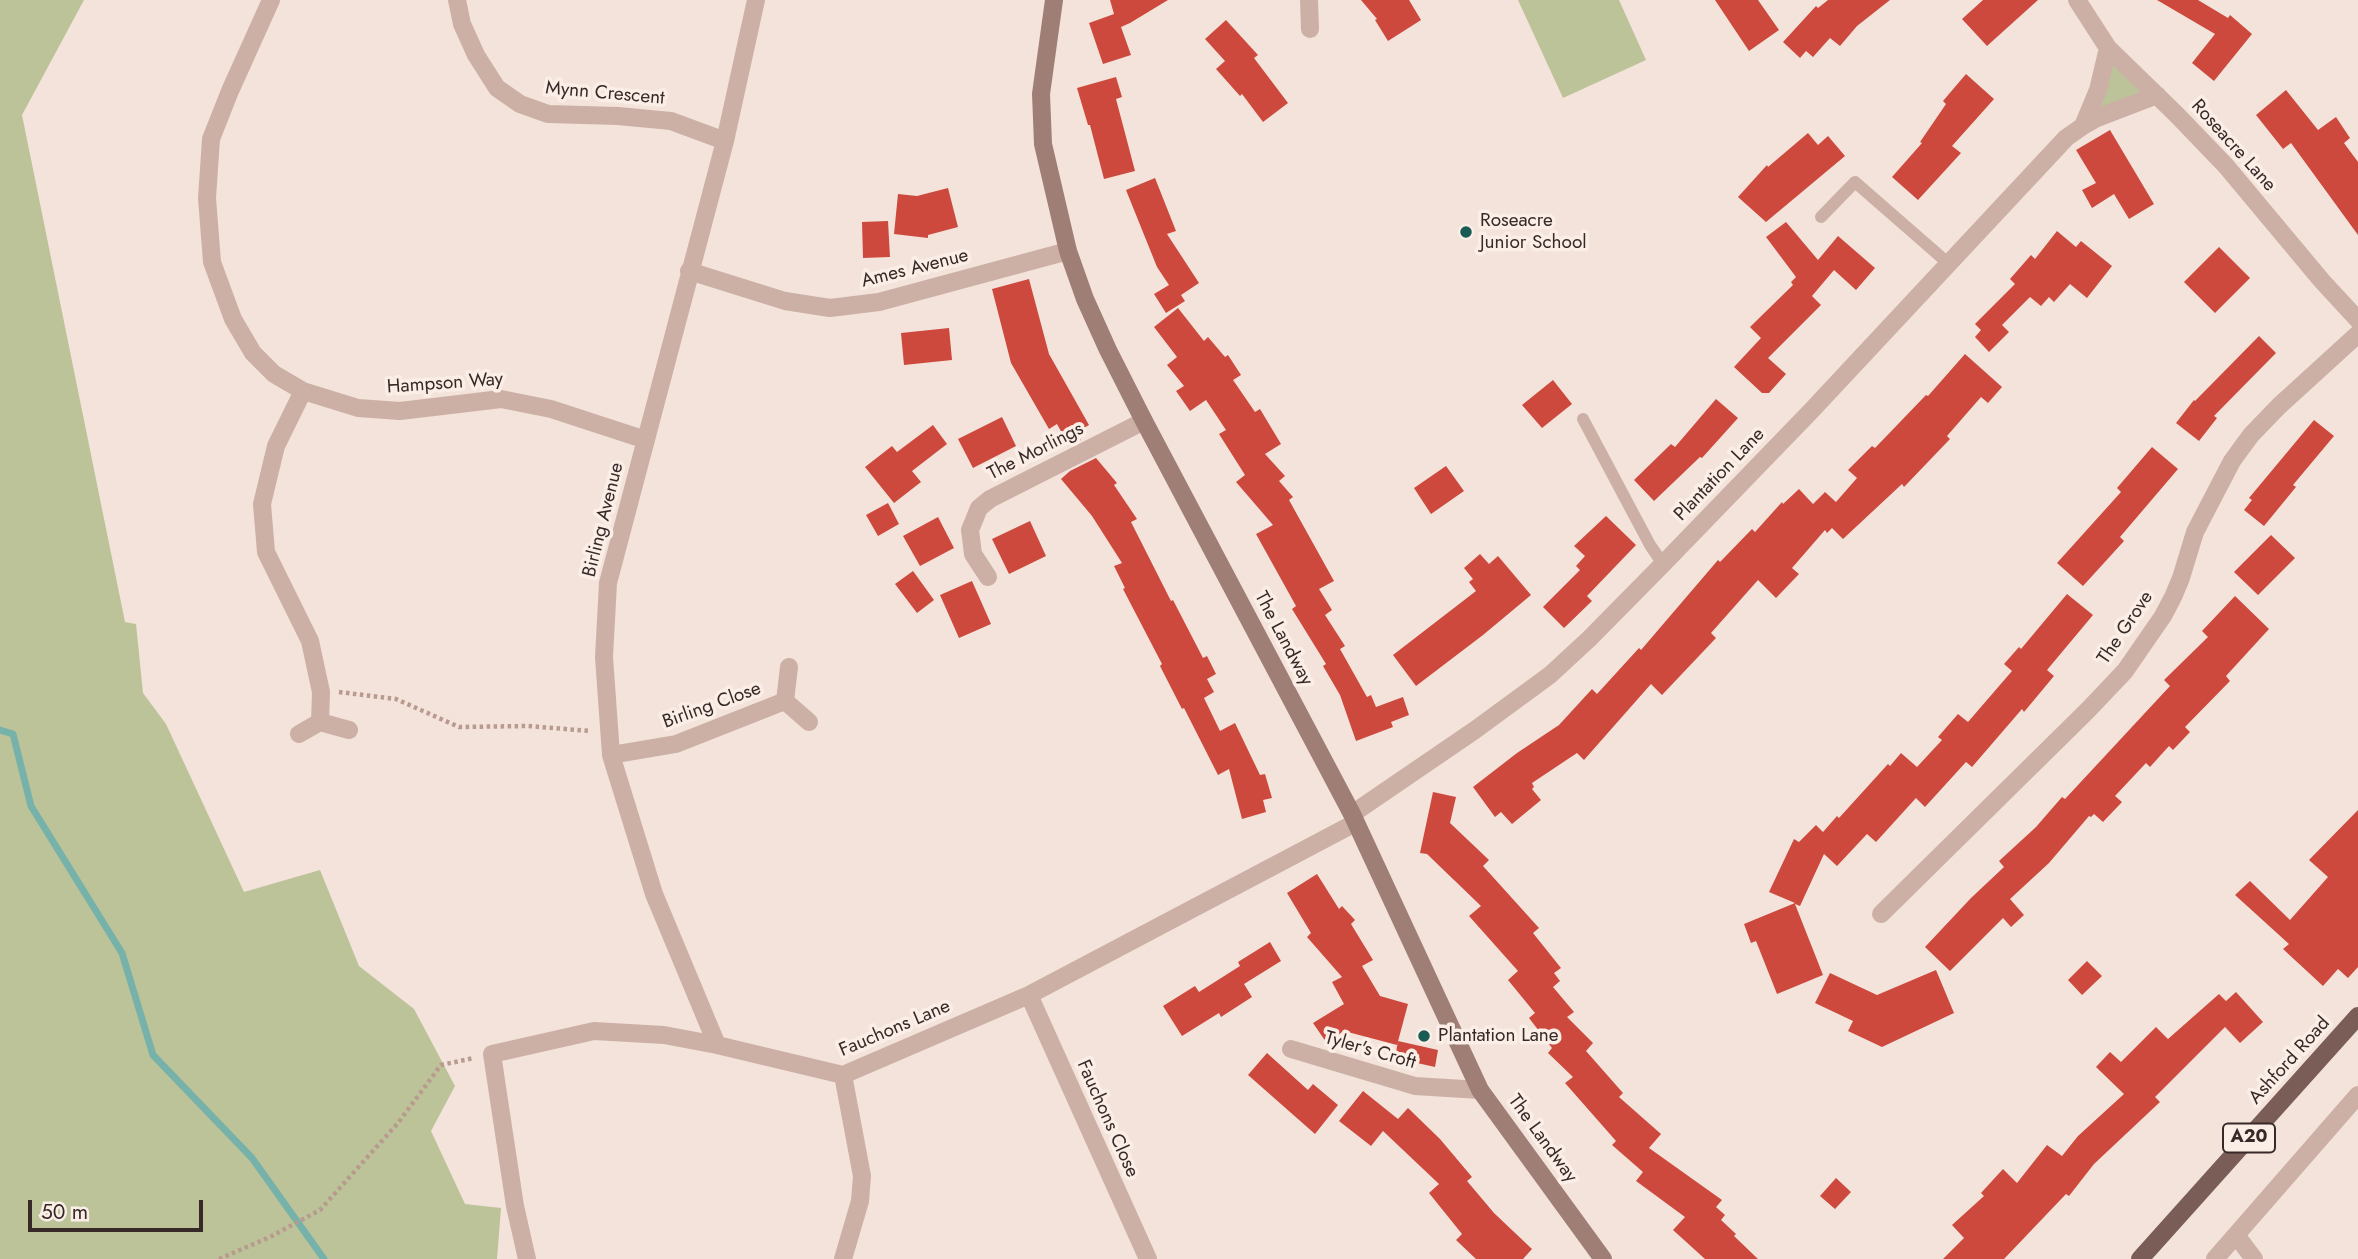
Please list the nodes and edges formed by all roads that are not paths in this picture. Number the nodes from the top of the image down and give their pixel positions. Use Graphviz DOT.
graph roads {
  1 [pos="271,0"];
  2 [pos="457,0"];
  3 [pos="757,0"];
  4 [pos="1054,0"];
  5 [pos="1309,0"];
  6 [pos="2077,0"];
  7 [pos="1310,29"];
  8 [pos="2108,48"];
  9 [pos="2157,95"];
  10 [pos="2083,126"];
  11 [pos="724,141"];
  12 [pos="1821,217"];
  13 [pos="1068,251"];
  14 [pos="1949,264"];
  15 [pos="689,271"];
  16 [pos="2358,320"];
  17 [pos="2358,334"];
  18 [pos="303,391"];
  19 [pos="1583,419"];
  20 [pos="1144,421"];
  21 [pos="646,440"];
  22 [pos="1663,564"];
  23 [pos="988,577"];
  24 [pos="789,667"];
  25 [pos="785,701"];
  26 [pos="320,722"];
  27 [pos="809,722"];
  28 [pos="349,730"];
  29 [pos="299,734"];
  30 [pos="611,755"];
  31 [pos="1353,819"];
  32 [pos="1881,914"];
  33 [pos="1029,995"];
  34 [pos="2358,1016"];
  35 [pos="717,1045"];
  36 [pos="1291,1049"];
  37 [pos="843,1075"];
  38 [pos="1480,1090"];
  39 [pos="2358,1095"];
  40 [pos="2236,1235"];
  41 [pos="527,1259"];
  42 [pos="843,1259"];
  43 [pos="1148,1259"];
  44 [pos="1603,1259"];
  45 [pos="2140,1259"];
  46 [pos="2215,1259"];
  47 [pos="2254,1259"];
  1 -- 18 [label="street, Hampson Way"];
  2 -- 11 [label="street, Mynn Crescent"];
  3 -- 11 [label="street, Birling Avenue"];
  4 -- 13 [label="street, The Landway"];
  5 -- 7 [label="street"];
  6 -- 8 [label="street, Roseacre Lane"];
  8 -- 9 [label="street, Roseacre Lane"];
  8 -- 10 [label="street, Plantation Lane"];
  9 -- 10 [label="street, Plantation Lane"];
  9 -- 16 [label="street, Roseacre Lane"];
  10 -- 14 [label="street, Plantation Lane"];
  11 -- 15 [label="street, Birling Avenue"];
  12 -- 14 [label="lane"];
  13 -- 15 [label="street, Ames Avenue"];
  13 -- 20 [label="street, The Landway"];
  14 -- 22 [label="street, Plantation Lane"];
  15 -- 21 [label="street, Birling Avenue"];
  17 -- 32 [label="street, The Grove"];
  18 -- 21 [label="street, Hampson Way"];
  18 -- 26 [label="street"];
  19 -- 22 [label="lane"];
  20 -- 23 [label="street, The Morlings"];
  20 -- 31 [label="street, The Landway"];
  21 -- 30 [label="street, Birling Avenue"];
  22 -- 31 [label="street, Plantation Lane"];
  24 -- 25 [label="street, Birling Close"];
  25 -- 27 [label="street, Birling Close"];
  25 -- 30 [label="street, Birling Close"];
  26 -- 28 [label="street"];
  26 -- 29 [label="street"];
  30 -- 35 [label="street, Birling Avenue"];
  31 -- 33 [label="street, Fauchons Lane"];
  31 -- 38 [label="street, The Landway"];
  33 -- 37 [label="street, Fauchons Lane"];
  33 -- 43 [label="street, Fauchons Close"];
  34 -- 45 [label="main road, Ashford Road / A20"];
  35 -- 37 [label="street, Fauchons Lane"];
  35 -- 41 [label="street, Fauchons Lane"];
  36 -- 38 [label="street, Tyler's Croft"];
  37 -- 42 [label="street"];
  38 -- 44 [label="street, The Landway"];
  39 -- 40 [label="street"];
  40 -- 46 [label="street"];
  40 -- 47 [label="street"];
}
